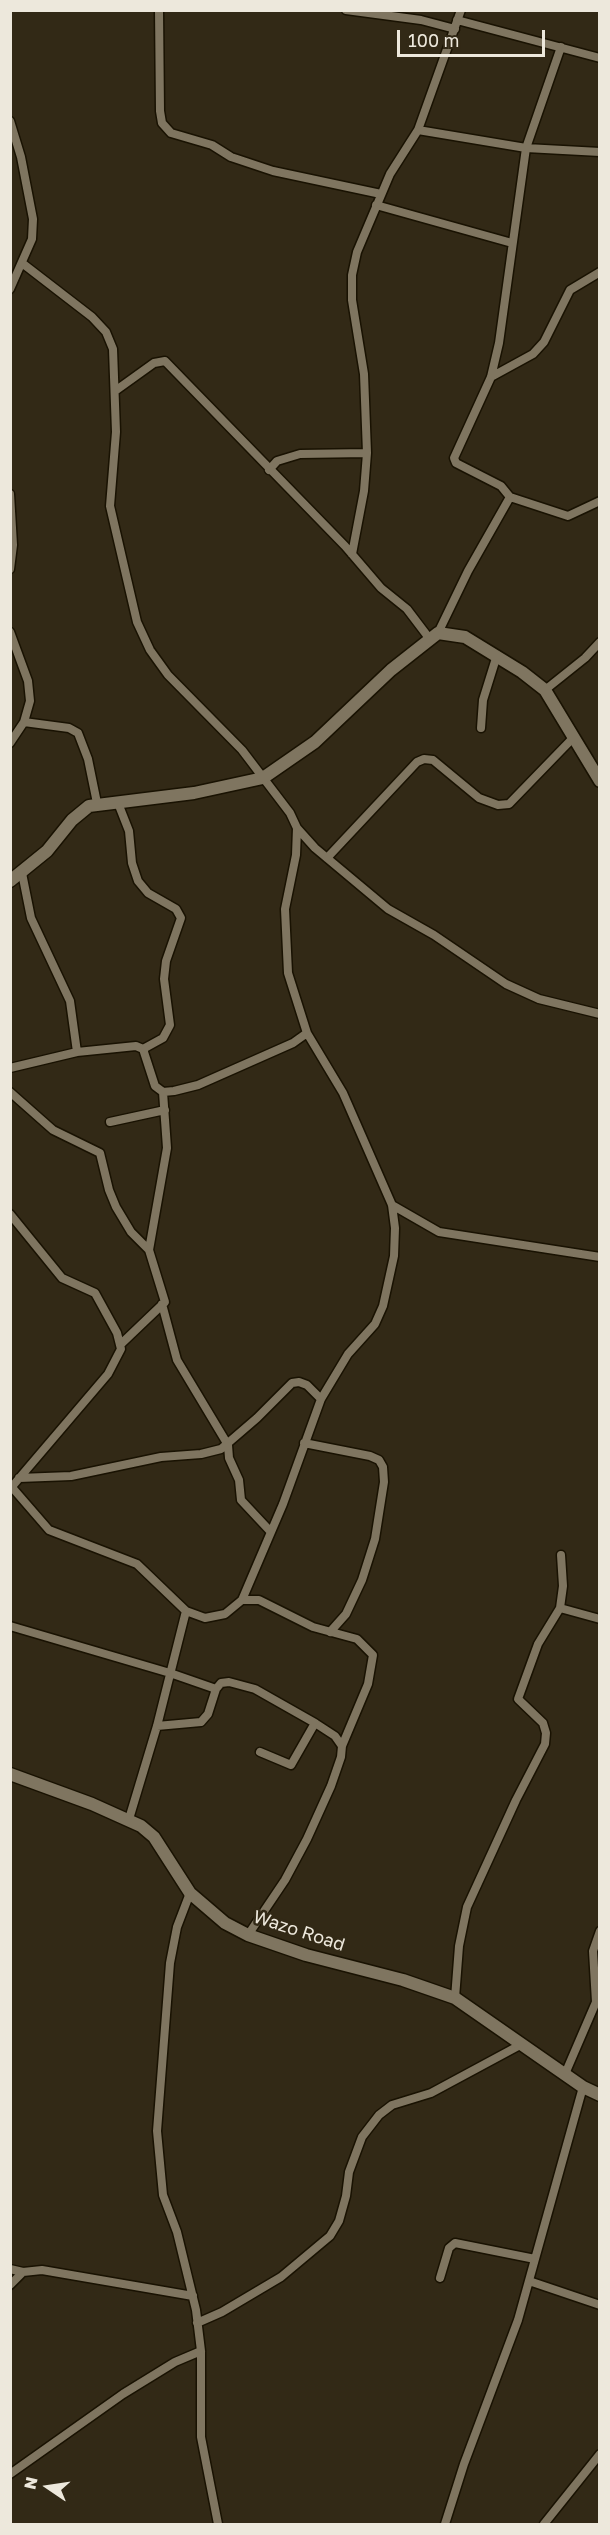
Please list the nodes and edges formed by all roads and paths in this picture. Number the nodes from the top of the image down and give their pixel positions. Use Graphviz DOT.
graph roads {
  1 [pos="159,10"];
  2 [pos="346,10"];
  3 [pos="460,10"];
  4 [pos="456,25"];
  5 [pos="561,47"];
  6 [pos="600,58"];
  7 [pos="10,121"];
  8 [pos="418,130"];
  9 [pos="526,148"];
  10 [pos="600,152"];
  11 [pos="381,194"];
  12 [pos="376,205"];
  13 [pos="512,243"];
  14 [pos="22,263"];
  15 [pos="600,272"];
  16 [pos="10,289"];
  17 [pos="491,377"];
  18 [pos="115,391"];
  19 [pos="367,453"];
  20 [pos="269,470"];
  21 [pos="10,494"];
  22 [pos="510,497"];
  23 [pos="600,501"];
  24 [pos="352,554"];
  25 [pos="10,569"];
  26 [pos="10,632"];
  27 [pos="433,636"];
  28 [pos="600,642"];
  29 [pos="497,655"];
  30 [pos="545,690"];
  31 [pos="24,722"];
  32 [pos="481,728"];
  33 [pos="572,739"];
  34 [pos="10,742"];
  35 [pos="263,778"];
  36 [pos="600,781"];
  37 [pos="98,803"];
  38 [pos="118,803"];
  39 [pos="297,828"];
  40 [pos="327,858"];
  41 [pos="22,873"];
  42 [pos="10,881"];
  43 [pos="600,1014"];
  44 [pos="307,1033"];
  45 [pos="143,1049"];
  46 [pos="77,1052"];
  47 [pos="10,1068"];
  48 [pos="10,1092"];
  49 [pos="163,1092"];
  50 [pos="165,1110"];
  51 [pos="110,1122"];
  52 [pos="392,1205"];
  53 [pos="10,1214"];
  54 [pos="149,1250"];
  55 [pos="600,1257"];
  56 [pos="162,1305"];
  57 [pos="121,1344"];
  58 [pos="321,1400"];
  59 [pos="304,1443"];
  60 [pos="224,1447"];
  61 [pos="19,1478"];
  62 [pos="11,1487"];
  63 [pos="270,1531"];
  64 [pos="561,1555"];
  65 [pos="249,1583"];
  66 [pos="242,1600"];
  67 [pos="259,1600"];
  68 [pos="560,1608"];
  69 [pos="186,1611"];
  70 [pos="600,1619"];
  71 [pos="10,1626"];
  72 [pos="330,1632"];
  73 [pos="170,1673"];
  74 [pos="216,1689"];
  75 [pos="315,1723"];
  76 [pos="157,1726"];
  77 [pos="342,1746"];
  78 [pos="260,1752"];
  79 [pos="10,1774"];
  80 [pos="129,1819"];
  81 [pos="190,1893"];
  82 [pos="600,1931"];
  83 [pos="248,1935"];
  84 [pos="455,1998"];
  85 [pos="522,2044"];
  86 [pos="565,2074"];
  87 [pos="583,2087"];
  88 [pos="600,2095"];
  89 [pos="535,2259"];
  90 [pos="10,2269"];
  91 [pos="23,2272"];
  92 [pos="440,2278"];
  93 [pos="529,2281"];
  94 [pos="10,2285"];
  95 [pos="193,2296"];
  96 [pos="600,2305"];
  97 [pos="197,2323"];
  98 [pos="201,2350"];
  99 [pos="600,2454"];
  100 [pos="10,2474"];
  101 [pos="218,2524"];
  102 [pos="445,2524"];
  103 [pos="543,2524"];
  1 -- 11 [label="street"];
  2 -- 4 [label="street"];
  3 -- 4 [label="street"];
  4 -- 5 [label="street"];
  4 -- 8 [label="street"];
  5 -- 6 [label="street"];
  5 -- 9 [label="street"];
  7 -- 14 [label="street"];
  8 -- 9 [label="street"];
  8 -- 11 [label="street"];
  9 -- 10 [label="street"];
  9 -- 13 [label="street"];
  11 -- 12 [label="street"];
  12 -- 13 [label="street"];
  12 -- 19 [label="street"];
  13 -- 17 [label="street"];
  14 -- 16 [label="street"];
  14 -- 18 [label="street"];
  15 -- 17 [label="street"];
  17 -- 22 [label="street"];
  18 -- 20 [label="street"];
  18 -- 35 [label="street"];
  19 -- 20 [label="street"];
  19 -- 24 [label="street"];
  20 -- 24 [label="street"];
  21 -- 25 [label="street"];
  22 -- 23 [label="street"];
  22 -- 27 [label="street"];
  24 -- 27 [label="street"];
  26 -- 31 [label="street"];
  27 -- 29 [label="street"];
  27 -- 35 [label="street"];
  28 -- 30 [label="street"];
  29 -- 30 [label="street"];
  29 -- 32 [label="street"];
  30 -- 33 [label="street"];
  31 -- 34 [label="street"];
  31 -- 37 [label="street"];
  33 -- 36 [label="street"];
  33 -- 40 [label="street"];
  35 -- 38 [label="street"];
  35 -- 39 [label="street"];
  37 -- 38 [label="street"];
  37 -- 41 [label="street"];
  38 -- 45 [label="street"];
  39 -- 40 [label="street"];
  39 -- 44 [label="street"];
  40 -- 43 [label="street"];
  41 -- 42 [label="street"];
  41 -- 46 [label="street"];
  44 -- 49 [label="street"];
  44 -- 52 [label="street"];
  45 -- 46 [label="street"];
  45 -- 49 [label="street"];
  46 -- 47 [label="street"];
  48 -- 54 [label="street"];
  49 -- 50 [label="street"];
  50 -- 51 [label="street"];
  50 -- 54 [label="street"];
  52 -- 55 [label="street"];
  52 -- 58 [label="street"];
  53 -- 57 [label="street"];
  54 -- 56 [label="street"];
  56 -- 57 [label="street"];
  56 -- 60 [label="street"];
  57 -- 61 [label="street"];
  58 -- 59 [label="street"];
  58 -- 60 [label="street"];
  59 -- 63 [label="street"];
  59 -- 72 [label="street"];
  60 -- 61 [label="street"];
  60 -- 63 [label="street"];
  61 -- 62 [label="street"];
  62 -- 69 [label="street"];
  63 -- 65 [label="street"];
  64 -- 68 [label="street"];
  65 -- 66 [label="street"];
  65 -- 67 [label="street"];
  66 -- 67 [label="street"];
  66 -- 69 [label="street"];
  67 -- 72 [label="street"];
  68 -- 70 [label="street"];
  68 -- 84 [label="street"];
  69 -- 73 [label="street"];
  71 -- 73 [label="street"];
  72 -- 77 [label="street"];
  73 -- 74 [label="street"];
  73 -- 76 [label="street"];
  74 -- 75 [label="street"];
  74 -- 76 [label="street"];
  75 -- 77 [label="street"];
  75 -- 78 [label="street"];
  76 -- 80 [label="street"];
  77 -- 83 [label="street"];
  79 -- 80 [label="street, Wazo Road"];
  80 -- 81 [label="street, Wazo Road"];
  81 -- 83 [label="street, Wazo Road"];
  81 -- 95 [label="street"];
  82 -- 86 [label="street"];
  83 -- 84 [label="street, Wazo Road"];
  84 -- 85 [label="street, Wazo Road"];
  85 -- 86 [label="street, Wazo Road"];
  85 -- 97 [label="street"];
  86 -- 87 [label="street, Wazo Road"];
  87 -- 88 [label="street, Wazo Road"];
  87 -- 89 [label="street"];
  89 -- 92 [label="street"];
  89 -- 93 [label="street"];
  90 -- 91 [label="street"];
  91 -- 94 [label="street"];
  91 -- 95 [label="street"];
  93 -- 96 [label="street"];
  93 -- 102 [label="street"];
  95 -- 97 [label="street"];
  97 -- 98 [label="street"];
  98 -- 100 [label="street"];
  98 -- 101 [label="street"];
  99 -- 103 [label="street"];
}
